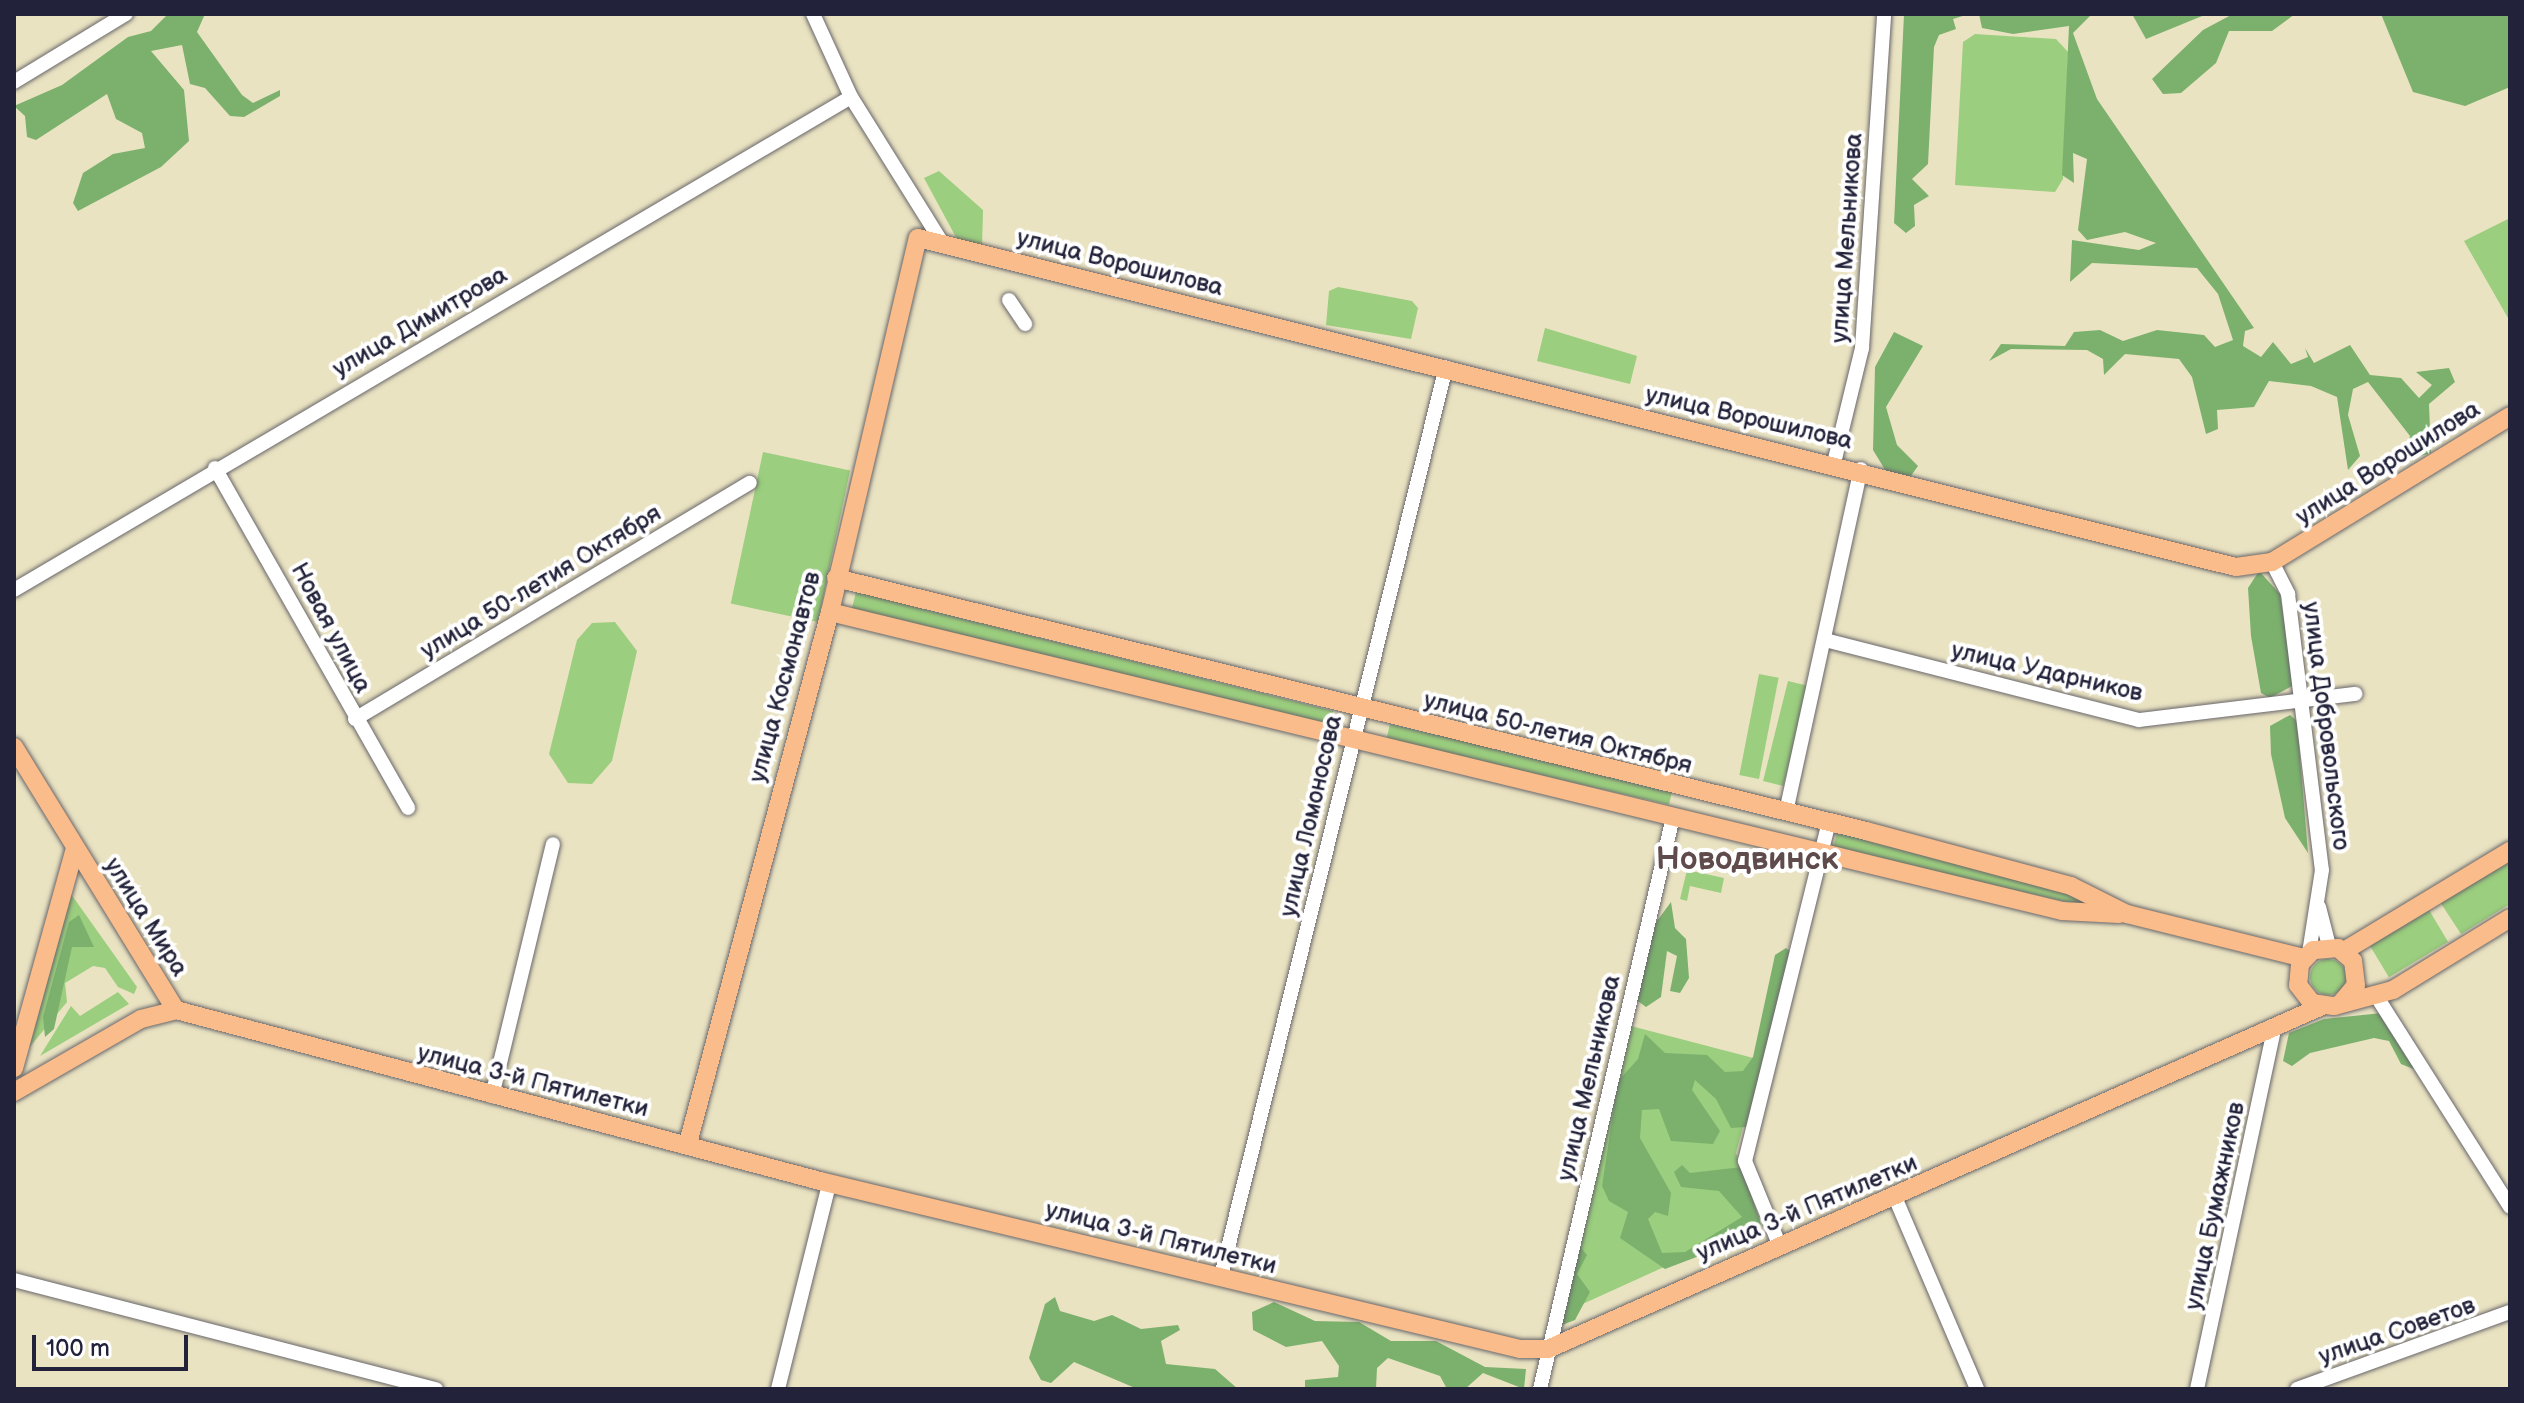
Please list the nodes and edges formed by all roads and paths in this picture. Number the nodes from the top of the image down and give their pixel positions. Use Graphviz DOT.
graph roads {
  1 [pos="126,14"];
  2 [pos="813,14"];
  3 [pos="1884,14"];
  4 [pos="14,82"];
  5 [pos="851,97"];
  6 [pos="920,229"];
  7 [pos="1009,300"];
  8 [pos="1025,324"];
  9 [pos="1446,367"];
  10 [pos="2510,416"];
  11 [pos="1834,463"];
  12 [pos="215,468"];
  13 [pos="1861,469"];
  14 [pos="750,483"];
  15 [pos="2272,562"];
  16 [pos="836,578"];
  17 [pos="14,590"];
  18 [pos="830,612"];
  19 [pos="1825,640"];
  20 [pos="2355,694"];
  21 [pos="2303,701"];
  22 [pos="1359,707"];
  23 [pos="355,719"];
  24 [pos="1354,741"];
  25 [pos="14,747"];
  26 [pos="408,808"];
  27 [pos="1786,812"];
  28 [pos="1673,817"];
  29 [pos="1829,822"];
  30 [pos="553,844"];
  31 [pos="75,848"];
  32 [pos="2510,851"];
  33 [pos="1821,853"];
  34 [pos="2317,899"];
  35 [pos="2127,914"];
  36 [pos="2510,918"];
  37 [pos="2343,954"];
  38 [pos="2302,967"];
  39 [pos="2375,994"];
  40 [pos="2341,1003"];
  41 [pos="2322,1006"];
  42 [pos="176,1010"];
  43 [pos="2274,1031"];
  44 [pos="14,1068"];
  45 [pos="14,1092"];
  46 [pos="492,1096"];
  47 [pos="688,1143"];
  48 [pos="829,1184"];
  49 [pos="1894,1195"];
  50 [pos="2510,1207"];
  51 [pos="1779,1244"];
  52 [pos="1221,1276"];
  53 [pos="14,1280"];
  54 [pos="2510,1312"];
  55 [pos="1548,1349"];
  56 [pos="436,1389"];
  57 [pos="778,1389"];
  58 [pos="1540,1389"];
  59 [pos="1977,1389"];
  60 [pos="2197,1389"];
  61 [pos="2297,1389"];
  1 -- 4 [label="street"];
  2 -- 5 [label="street"];
  3 -- 11 [label="street, улица Мельникова"];
  5 -- 6 [label="street"];
  5 -- 12 [label="street, улица Димитрова"];
  6 -- 9 [label="main road, улица Ворошилова"];
  6 -- 16 [label="main road, улица Космонавтов"];
  7 -- 8 [label="street"];
  9 -- 11 [label="main road, улица Ворошилова"];
  9 -- 22 [label="street, улица Ломоносова"];
  10 -- 15 [label="main road, улица Ворошилова"];
  11 -- 13 [label="main road, улица Ворошилова"];
  12 -- 17 [label="street, улица Димитрова"];
  12 -- 23 [label="street, Новая улица"];
  13 -- 15 [label="main road, улица Ворошилова"];
  13 -- 19 [label="street"];
  14 -- 23 [label="street, улица 50-летия Октября"];
  15 -- 21 [label="street, улица Добровольского"];
  16 -- 18 [label="main road, улица Космонавтов"];
  16 -- 22 [label="main road, улица 50-летия Октября"];
  18 -- 24 [label="main road"];
  18 -- 47 [label="main road, улица Космонавтов"];
  19 -- 21 [label="street, улица Ударников"];
  19 -- 27 [label="street"];
  20 -- 21 [label="street, улица Ударников"];
  21 -- 34 [label="street, улица Добровольского"];
  22 -- 24 [label="street, улица Ломоносова"];
  22 -- 27 [label="main road, улица 50-летия Октября"];
  23 -- 26 [label="street, Новая улица"];
  24 -- 28 [label="main road"];
  24 -- 52 [label="street, улица Ломоносова"];
  25 -- 31 [label="main road, улица Мира"];
  27 -- 29 [label="main road, улица 50-летия Октября"];
  28 -- 33 [label="main road"];
  28 -- 55 [label="street, улица Мельникова"];
  29 -- 33 [label="street"];
  29 -- 35 [label="main road, улица 50-летия Октября"];
  30 -- 46 [label="street"];
  31 -- 42 [label="main road, улица Мира"];
  31 -- 44 [label="main road, улица Мира"];
  32 -- 37 [label="main road"];
  33 -- 35 [label="main road"];
  33 -- 51 [label="street"];
  34 -- 37 [label="street"];
  34 -- 38 [label="street, улица Добровольского"];
  35 -- 38 [label="main road, улица 50-летия Октября"];
  36 -- 39 [label="main road"];
  37 -- 38 [label="main road"];
  37 -- 39 [label="main road"];
  37 -- 40 [label="main road"];
  38 -- 41 [label="main road"];
  38 -- 43 [label="main road"];
  39 -- 40 [label="main road, улица 3-й Пятилетки"];
  39 -- 50 [label="street"];
  40 -- 41 [label="main road, улица 3-й Пятилетки"];
  41 -- 43 [label="main road, улица 3-й Пятилетки"];
  42 -- 45 [label="main road"];
  42 -- 46 [label="main road, улица 3-й Пятилетки"];
  43 -- 49 [label="main road, улица 3-й Пятилетки"];
  43 -- 60 [label="street, улица Бумажников"];
  46 -- 47 [label="main road, улица 3-й Пятилетки"];
  47 -- 48 [label="main road, улица 3-й Пятилетки"];
  48 -- 52 [label="main road, улица 3-й Пятилетки"];
  48 -- 57 [label="street"];
  49 -- 51 [label="main road, улица 3-й Пятилетки"];
  49 -- 59 [label="street"];
  51 -- 55 [label="main road, улица 3-й Пятилетки"];
  52 -- 55 [label="main road, улица 3-й Пятилетки"];
  53 -- 56 [label="street"];
  54 -- 61 [label="street, улица Советов"];
  55 -- 58 [label="street, улица Мельникова"];
}
